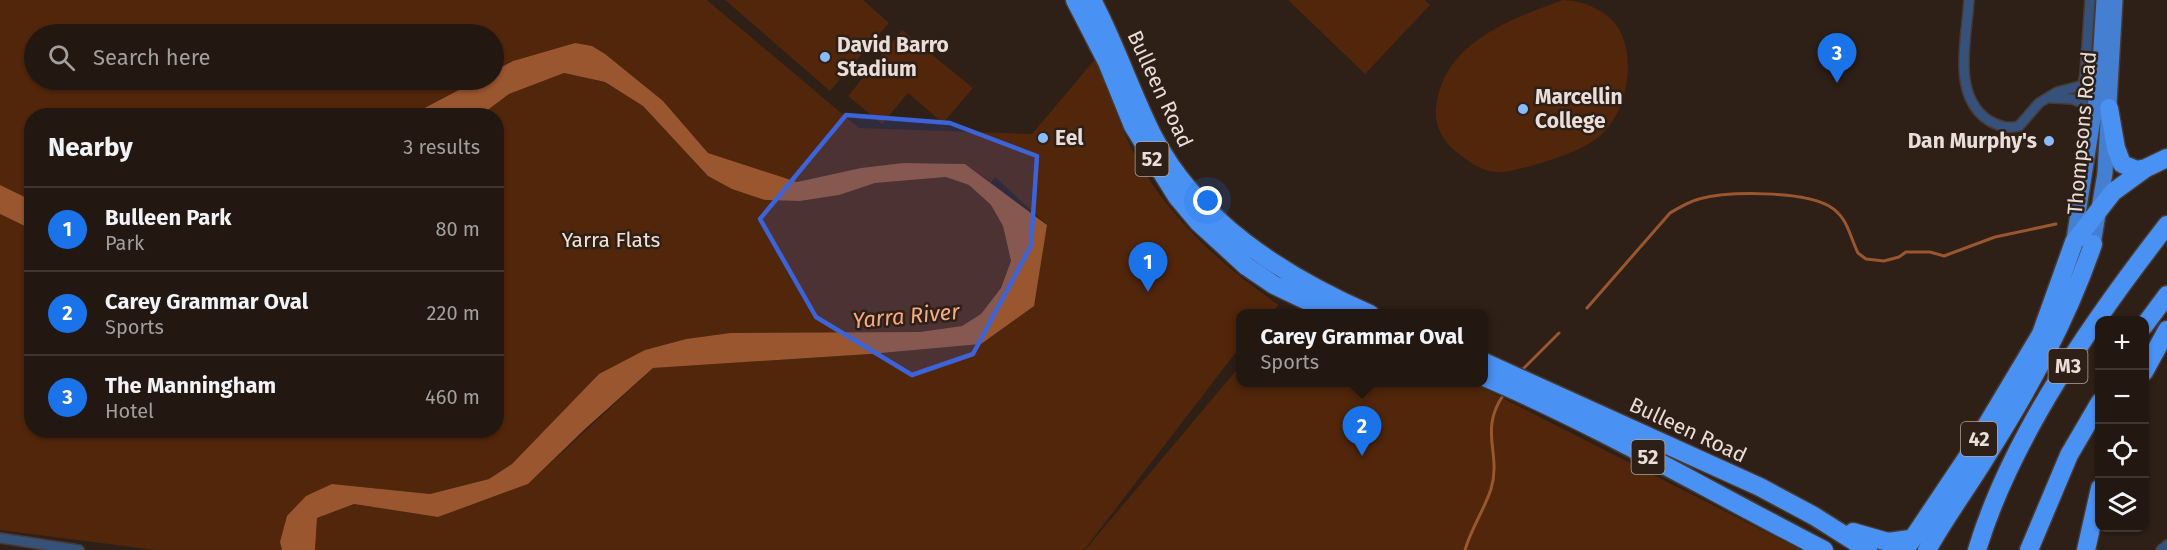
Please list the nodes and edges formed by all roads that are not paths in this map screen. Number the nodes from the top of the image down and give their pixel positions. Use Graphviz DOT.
graph roads {
  1 [pos="1075,0"];
  2 [pos="1092,0"];
  3 [pos="1969,0"];
  4 [pos="2090,0"];
  5 [pos="2104,0"];
  6 [pos="2115,0"];
  7 [pos="2099,81"];
  8 [pos="2082,85"];
  9 [pos="2048,98"];
  10 [pos="2082,103"];
  11 [pos="2109,108"];
  12 [pos="2091,132"];
  13 [pos="2167,158"];
  14 [pos="2146,168"];
  15 [pos="2085,177"];
  16 [pos="2100,206"];
  17 [pos="2167,225"];
  18 [pos="2074,242"];
  19 [pos="2094,244"];
  20 [pos="2167,295"];
  21 [pos="1324,309"];
  22 [pos="1358,309"];
  23 [pos="2167,313"];
  24 [pos="2149,320"];
  25 [pos="2167,330"];
  26 [pos="2149,334"];
  27 [pos="1488,364"];
  28 [pos="2146,370"];
  29 [pos="1488,379"];
  30 [pos="2095,411"];
  31 [pos="2095,507"];
  32 [pos="1828,525"];
  33 [pos="0,538"];
  34 [pos="1907,544"];
  35 [pos="2167,545"];
  36 [pos="1817,546"];
  37 [pos="79,550"];
  38 [pos="1868,550"];
  39 [pos="1927,550"];
  40 [pos="1977,550"];
  41 [pos="2029,550"];
  42 [pos="2087,550"];
  43 [pos="2161,550"];
  1 -- 21 [label="highway, Bulleen Road / 52"];
  2 -- 22 [label="highway, Bulleen Road / 52"];
  3 -- 9 [label="street"];
  4 -- 8 [label="street, Thompsons Road"];
  5 -- 7 [label="main road, Thompsons Road / 42"];
  6 -- 11 [label="main road, Thompsons Road / 42"];
  7 -- 8 [label="street"];
  7 -- 12 [label="main road, Thompsons Road / 42"];
  8 -- 9 [label="street"];
  8 -- 10 [label="street, Thompsons Road"];
  9 -- 10 [label="street"];
  10 -- 12 [label="street, Thompsons Road"];
  11 -- 14 [label="highway"];
  11 -- 15 [label="main road"];
  11 -- 16 [label="main road, Thompsons Road / 42"];
  12 -- 15 [label="main road, Thompsons Road / 42"];
  13 -- 14 [label="highway"];
  14 -- 16 [label="highway"];
  15 -- 18 [label="main road, Thompsons Road / 42"];
  16 -- 18 [label="highway"];
  16 -- 19 [label="main road, Thompsons Road / 42"];
  17 -- 40 [label="highway, M3"];
  18 -- 34 [label="highway, Thompsons Road / 42"];
  19 -- 39 [label="highway, Thompsons Road / 42"];
  20 -- 24 [label="highway"];
  23 -- 26 [label="highway"];
  25 -- 28 [label="highway"];
  27 -- 32 [label="highway, Bulleen Road / 52"];
  29 -- 36 [label="highway, Bulleen Road / 52"];
  30 -- 41 [label="highway, M3"];
  31 -- 42 [label="highway"];
  32 -- 34 [label="highway, Thompsons Road"];
  32 -- 38 [label="highway, Bulleen Road / 52"];
  33 -- 37 [label="street"];
  35 -- 43 [label="street"];
}
